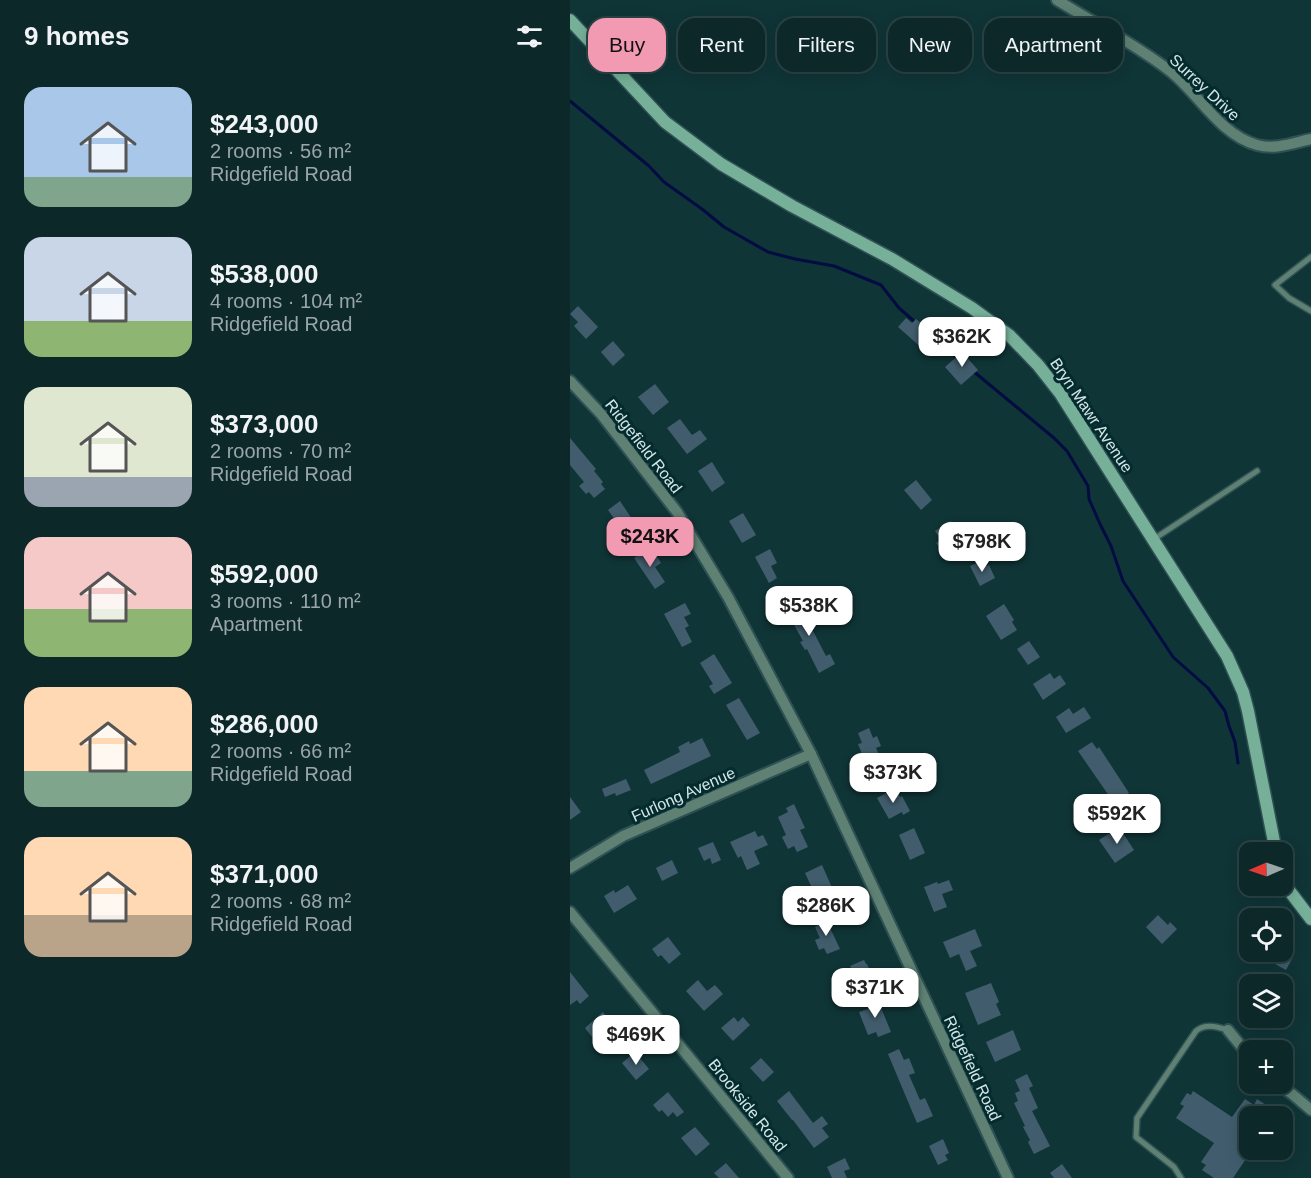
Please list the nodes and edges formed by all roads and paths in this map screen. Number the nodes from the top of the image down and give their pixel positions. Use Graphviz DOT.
graph roads {
  1 [pos="1057,0"];
  2 [pos="570,20"];
  3 [pos="1311,139"];
  4 [pos="1311,257"];
  5 [pos="1311,311"];
  6 [pos="570,381"];
  7 [pos="1257,471"];
  8 [pos="1154,539"];
  9 [pos="812,754"];
  10 [pos="1274,842"];
  11 [pos="570,868"];
  12 [pos="1293,896"];
  13 [pos="570,912"];
  14 [pos="1311,919"];
  15 [pos="1228,1030"];
  16 [pos="1239,1044"];
  17 [pos="1292,1094"];
  18 [pos="1311,1110"];
  19 [pos="788,1178"];
  20 [pos="1008,1178"];
  21 [pos="1181,1178"];
  1 -- 3 [label="street, Surrey Drive"];
  2 -- 8 [label="main road, Bryn Mawr Avenue"];
  4 -- 5 [label="lane"];
  6 -- 9 [label="street, Ridgefield Road"];
  7 -- 8 [label="lane"];
  8 -- 10 [label="main road, Bryn Mawr Avenue"];
  9 -- 11 [label="street, Furlong Avenue"];
  9 -- 20 [label="street, Ridgefield Road"];
  12 -- 14 [label="main road"];
  13 -- 19 [label="street, Brookside Road"];
  15 -- 16 [label="street"];
  15 -- 21 [label="lane"];
  17 -- 18 [label="street"];
}
